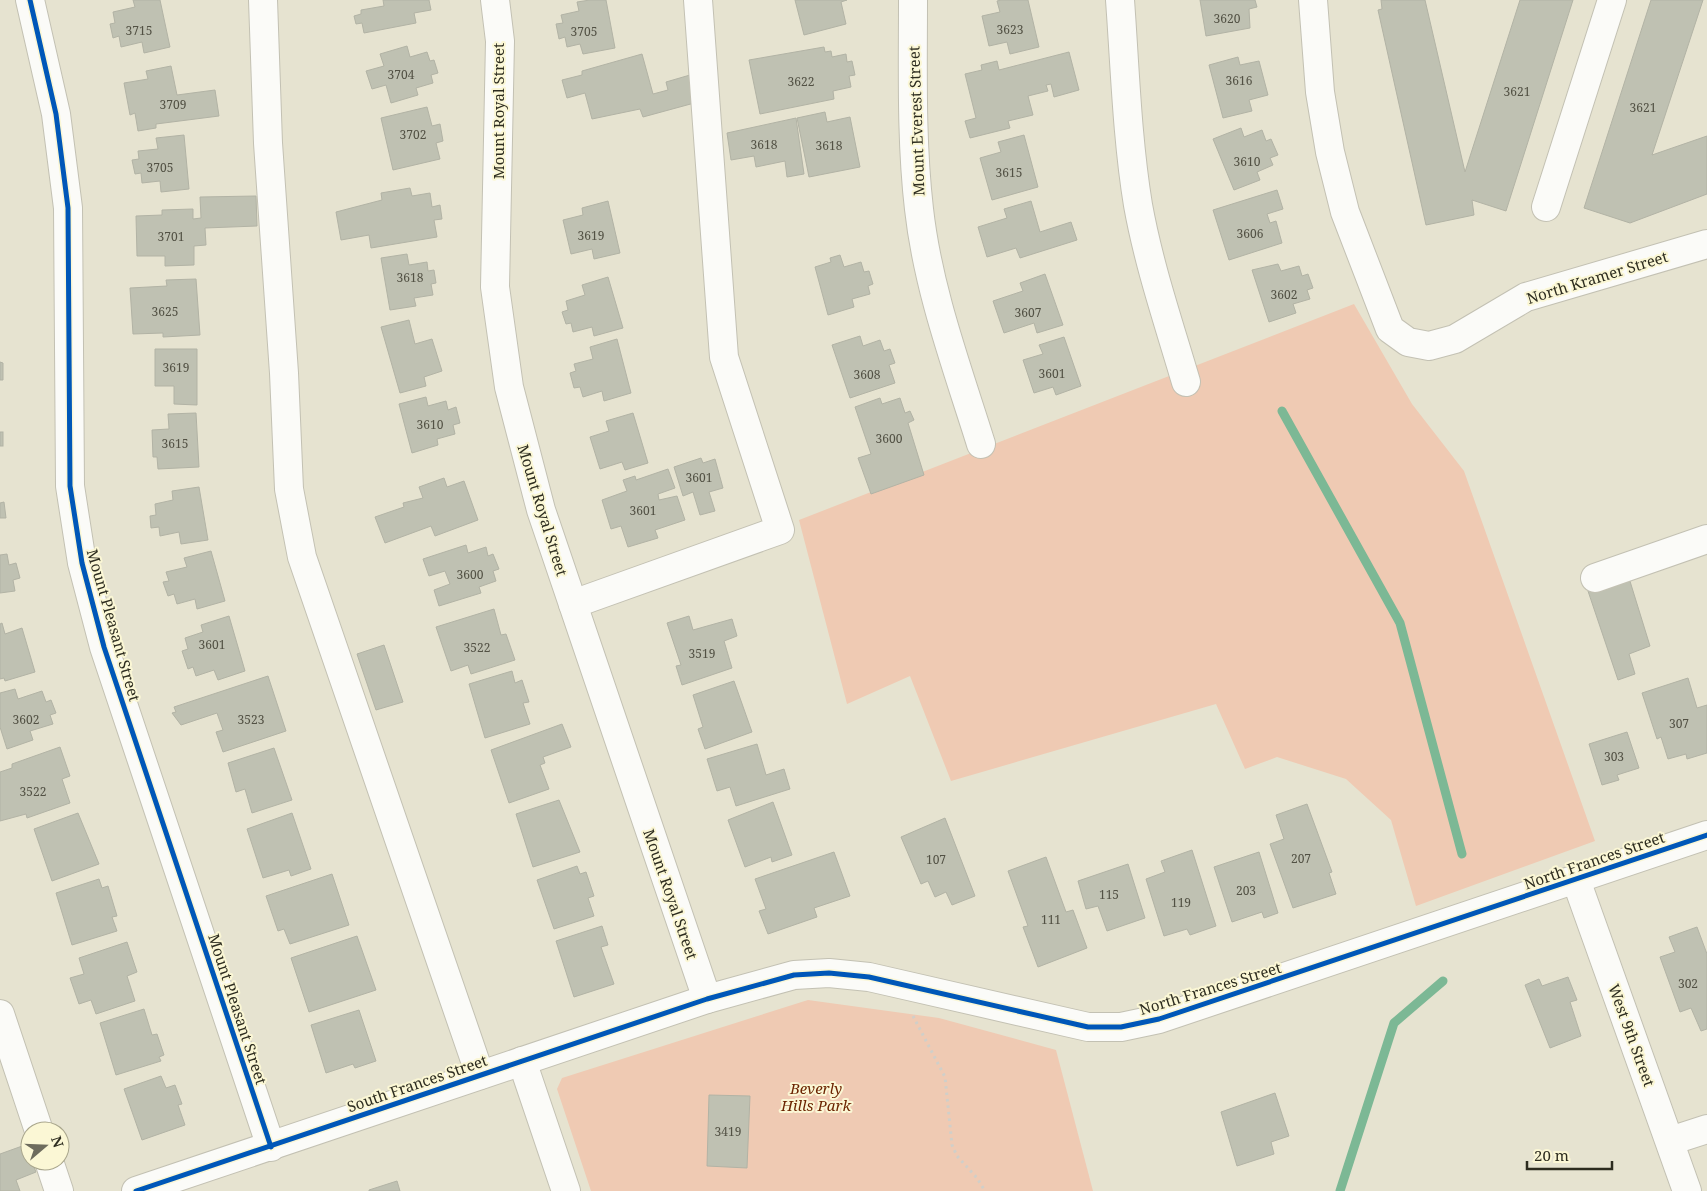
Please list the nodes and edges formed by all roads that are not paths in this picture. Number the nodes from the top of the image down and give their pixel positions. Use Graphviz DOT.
graph roads {
  1 [pos="30,0"];
  2 [pos="262,0"];
  3 [pos="495,0"];
  4 [pos="698,0"];
  5 [pos="913,0"];
  6 [pos="1120,0"];
  7 [pos="1313,0"];
  8 [pos="1612,0"];
  9 [pos="1546,207"];
  10 [pos="1707,244"];
  11 [pos="1186,382"];
  12 [pos="981,444"];
  13 [pos="1707,539"];
  14 [pos="1595,578"];
  15 [pos="573,604"];
  16 [pos="1707,835"];
  17 [pos="1576,880"];
  18 [pos="707,999"];
  19 [pos="0,1014"];
  20 [pos="522,1061"];
  21 [pos="480,1075"];
  22 [pos="36,1121"];
  23 [pos="1707,1129"];
  24 [pos="1670,1141"];
  25 [pos="270,1147"];
  26 [pos="52,1171"];
  27 [pos="59,1191"];
  28 [pos="136,1191"];
  29 [pos="566,1191"];
  30 [pos="1687,1191"];
  1 -- 25 [label="street, Mount Pleasant Street"];
  2 -- 21 [label="street"];
  3 -- 15 [label="street, Mount Royal Street"];
  4 -- 15 [label="street"];
  5 -- 12 [label="street, Mount Everest Street"];
  6 -- 11 [label="street"];
  7 -- 10 [label="street, North Kramer Street"];
  8 -- 9 [label="street"];
  13 -- 14 [label="street"];
  15 -- 18 [label="street, Mount Royal Street"];
  16 -- 17 [label="street, North Frances Street"];
  17 -- 18 [label="street, North Frances Street"];
  17 -- 24 [label="street, West 9th Street"];
  18 -- 20 [label="street, South Frances Street"];
  19 -- 22 [label="street"];
  20 -- 21 [label="street, South Frances Street"];
  20 -- 29 [label="street"];
  21 -- 25 [label="street, South Frances Street"];
  23 -- 24 [label="street"];
  24 -- 30 [label="street, West 9th Street"];
  25 -- 28 [label="street, South Frances Street"];
  26 -- 27 [label="street"];
}
